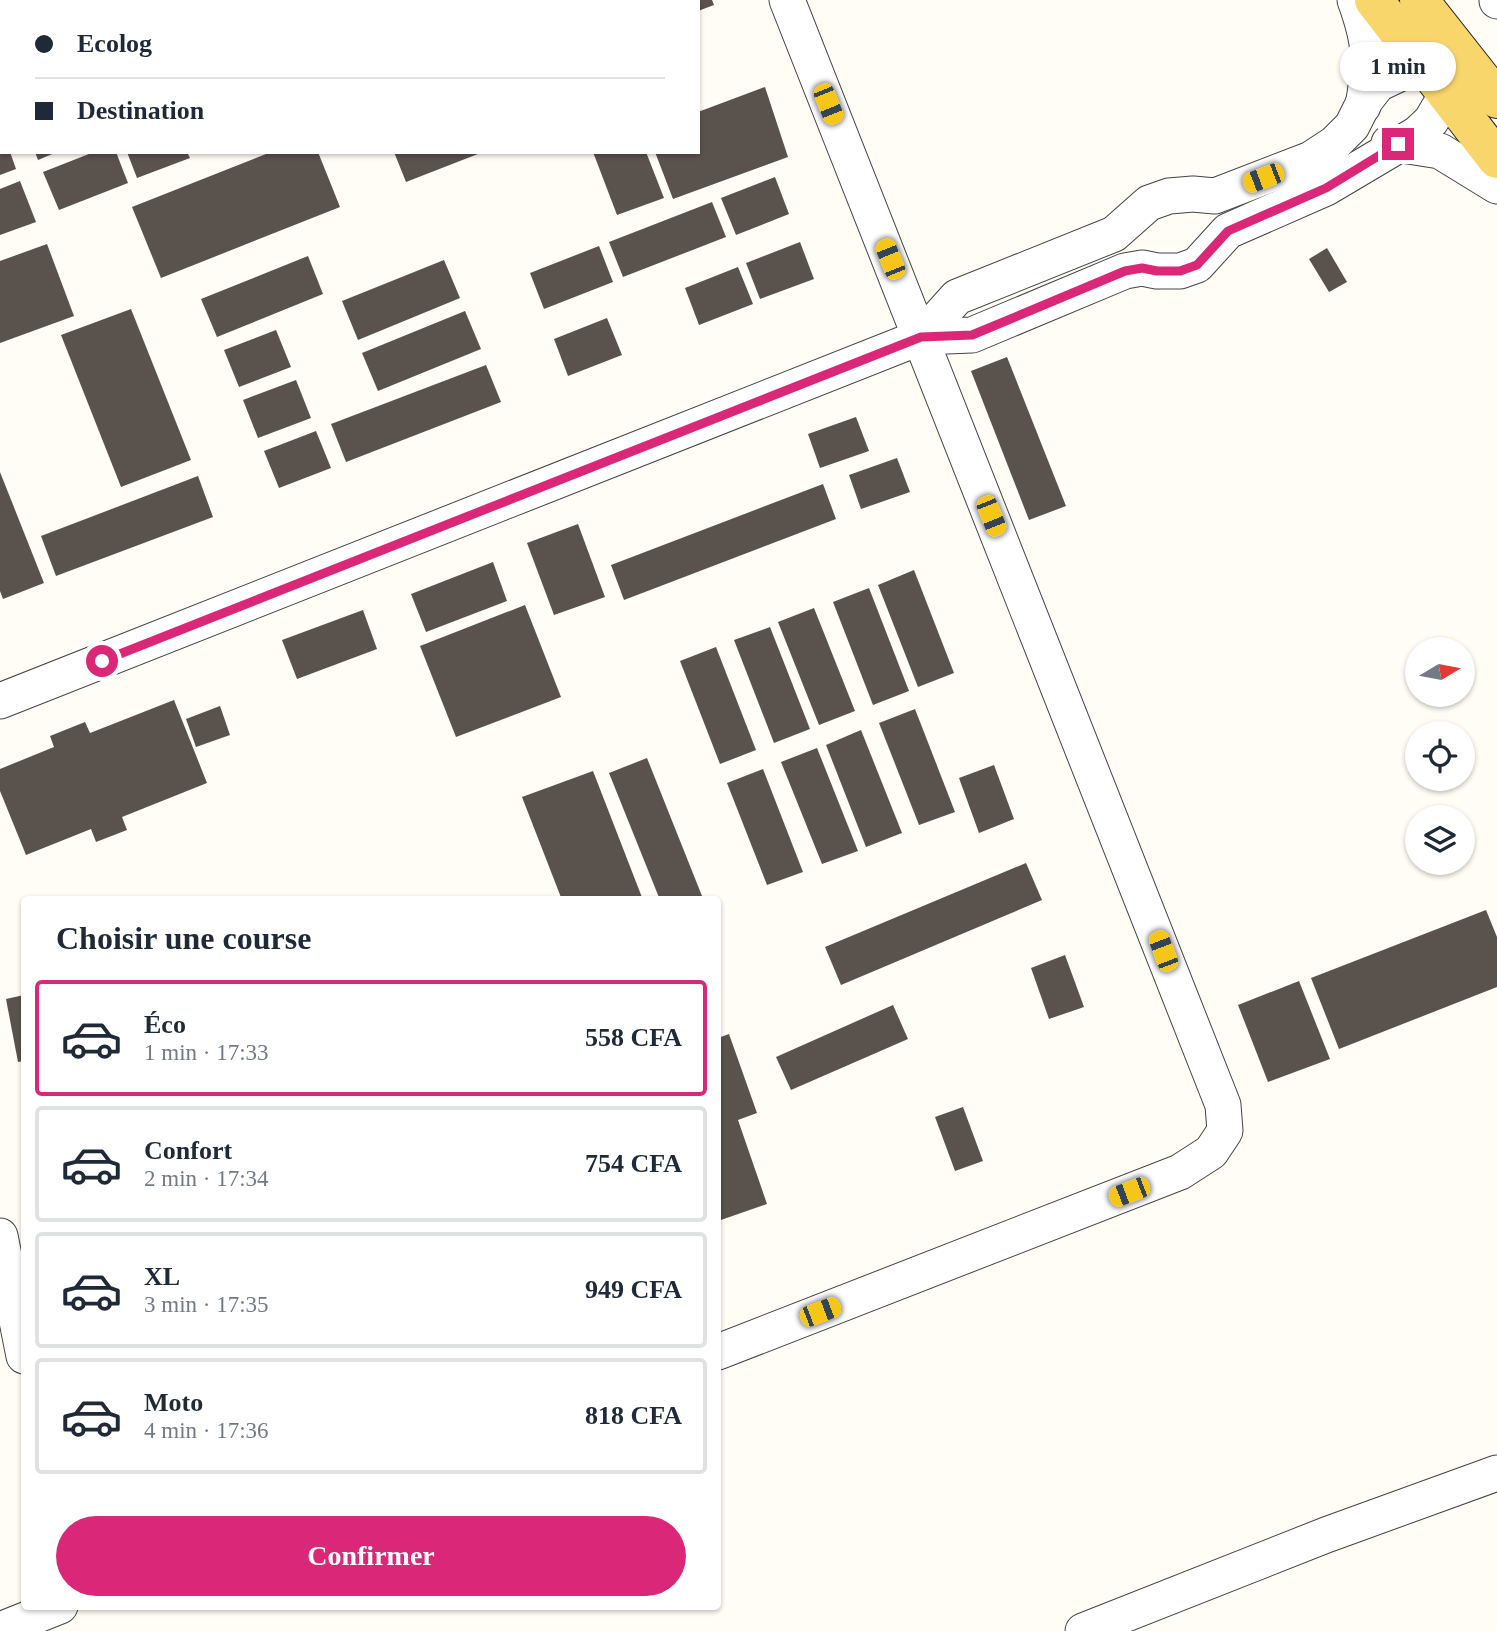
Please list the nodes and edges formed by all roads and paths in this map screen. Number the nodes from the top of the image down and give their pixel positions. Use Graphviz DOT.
graph roads {
  1 [pos="786,0"];
  2 [pos="1355,0"];
  3 [pos="1374,0"];
  4 [pos="1419,0"];
  5 [pos="1464,57"];
  6 [pos="1436,80"];
  7 [pos="1497,99"];
  8 [pos="1364,102"];
  9 [pos="1398,144"];
  10 [pos="1497,159"];
  11 [pos="1497,186"];
  12 [pos="921,337"];
  13 [pos="0,701"];
  14 [pos="0,1236"];
  15 [pos="21,1341"];
  16 [pos="721,1351"];
  17 [pos="1497,1473"];
  18 [pos="50,1610"];
  19 [pos="0,1630"];
  20 [pos="1083,1631"];
  1 -- 12 [label="street"];
  2 -- 8 [label="street"];
  3 -- 6 [label="main road"];
  4 -- 5 [label="main road"];
  5 -- 6 [label="street"];
  5 -- 7 [label="main road"];
  6 -- 8 [label="street"];
  6 -- 9 [label="street"];
  6 -- 10 [label="main road"];
  8 -- 9 [label="street"];
  8 -- 12 [label="street"];
  9 -- 11 [label="street"];
  9 -- 12 [label="street"];
  12 -- 13 [label="street"];
  12 -- 16 [label="street"];
  14 -- 15 [label="street"];
  17 -- 20 [label="street"];
  18 -- 19 [label="street"];
}
